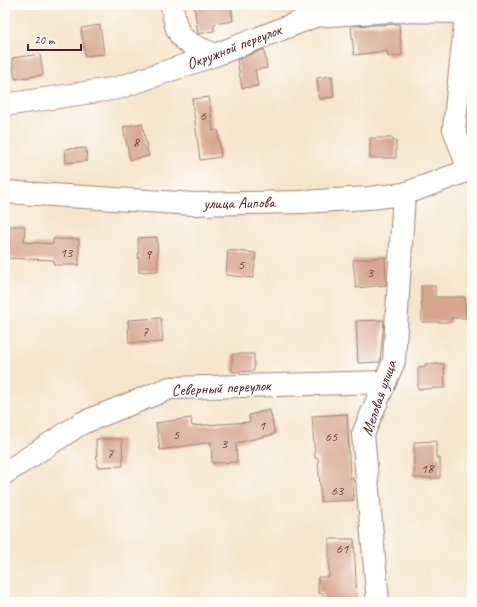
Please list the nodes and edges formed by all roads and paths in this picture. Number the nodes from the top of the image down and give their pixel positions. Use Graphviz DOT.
graph roads {
  1 [pos="172,5"];
  2 [pos="466,8"];
  3 [pos="315,10"];
  4 [pos="215,55"];
  5 [pos="5,105"];
  6 [pos="470,171"];
  7 [pos="5,192"];
  8 [pos="404,194"];
  9 [pos="385,382"];
  10 [pos="5,473"];
  11 [pos="378,602"];
  1 -- 4 [label="street"];
  2 -- 3 [label="street, Окружной переулок"];
  2 -- 6 [label="street"];
  3 -- 4 [label="street, Окружной переулок"];
  4 -- 5 [label="street, Окружной переулок"];
  6 -- 8 [label="street, улица Аипова"];
  7 -- 8 [label="street, улица Аипова"];
  8 -- 9 [label="street, Меловая улица"];
  9 -- 10 [label="street, Северный переулок"];
  9 -- 11 [label="street, Меловая улица"];
}
